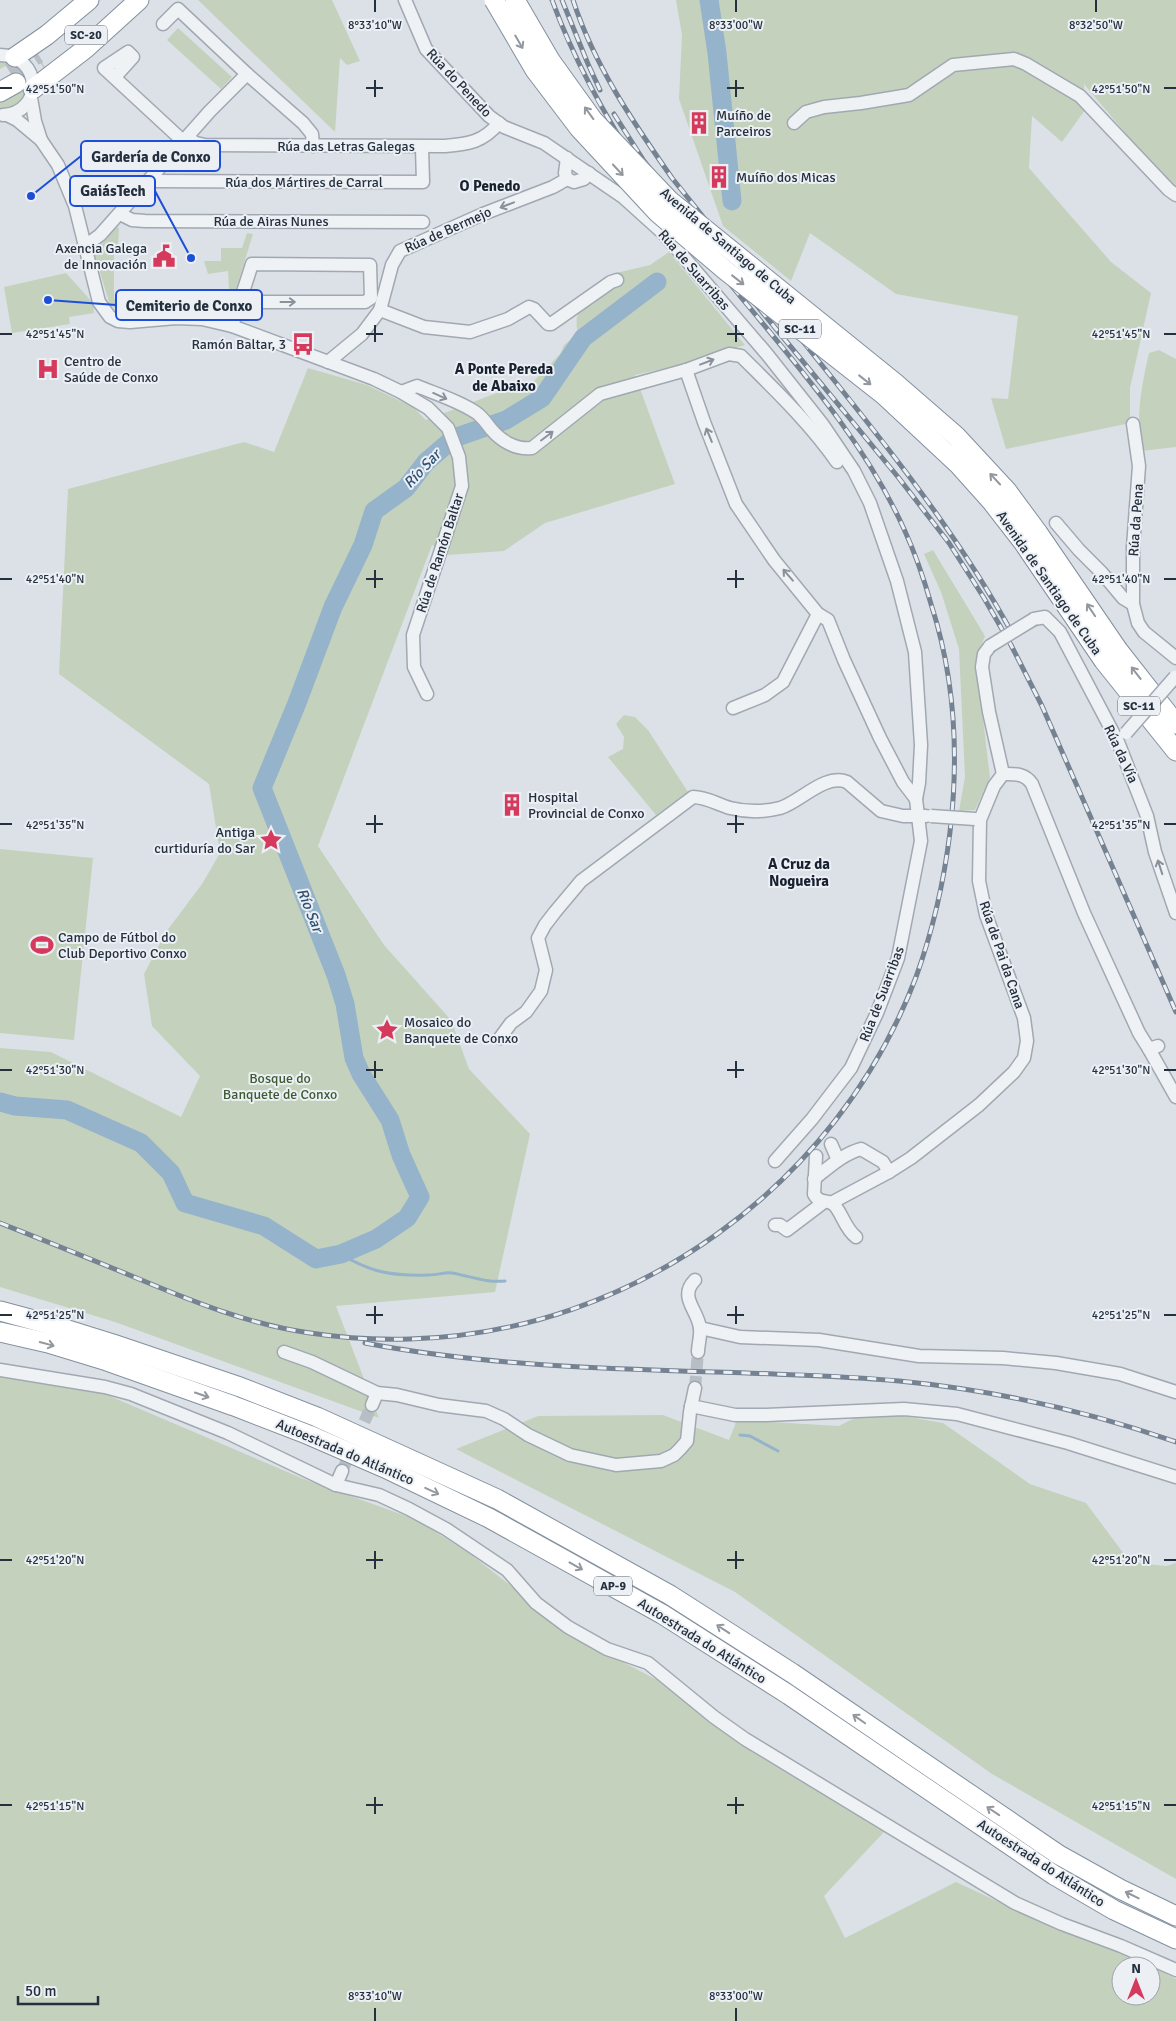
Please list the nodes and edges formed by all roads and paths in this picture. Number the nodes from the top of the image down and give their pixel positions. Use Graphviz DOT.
graph roads {
  1 [pos="90,0"];
  2 [pos="106,0"];
  3 [pos="124,0"];
  4 [pos="139,0"];
  5 [pos="405,0"];
  6 [pos="494,0"];
  7 [pos="514,0"];
  8 [pos="164,24"];
  9 [pos="11,73"];
  10 [pos="247,74"];
  11 [pos="115,77"];
  12 [pos="3,115"];
  13 [pos="499,123"];
  14 [pos="794,123"];
  15 [pos="41,140"];
  16 [pos="185,140"];
  17 [pos="313,146"];
  18 [pos="422,147"];
  19 [pos="566,158"];
  20 [pos="589,173"];
  21 [pos="570,180"];
  22 [pos="150,181"];
  23 [pos="612,189"];
  24 [pos="1176,195"];
  25 [pos="120,214"];
  26 [pos="422,222"];
  27 [pos="85,246"];
  28 [pos="617,280"];
  29 [pos="240,302"];
  30 [pos="380,310"];
  31 [pos="232,326"];
  32 [pos="328,362"];
  33 [pos="686,370"];
  34 [pos="401,392"];
  35 [pos="1133,424"];
  36 [pos="870,503"];
  37 [pos="1056,523"];
  38 [pos="1133,604"];
  39 [pos="818,614"];
  40 [pos="1111,656"];
  41 [pos="1176,658"];
  42 [pos="1176,676"];
  43 [pos="427,694"];
  44 [pos="733,708"];
  45 [pos="1176,724"];
  46 [pos="1122,738"];
  47 [pos="1176,751"];
  48 [pos="1003,774"];
  49 [pos="916,799"];
  50 [pos="918,815"];
  51 [pos="978,819"];
  52 [pos="1176,913"];
  53 [pos="500,1038"];
  54 [pos="1176,1097"];
  55 [pos="831,1144"];
  56 [pos="816,1156"];
  57 [pos="838,1160"];
  58 [pos="775,1161"];
  59 [pos="889,1172"];
  60 [pos="814,1178"];
  61 [pos="828,1203"];
  62 [pos="775,1225"];
  63 [pos="856,1237"];
  64 [pos="694,1280"];
  65 [pos="0,1311"];
  66 [pos="700,1328"];
  67 [pos="0,1332"];
  68 [pos="284,1352"];
  69 [pos="698,1352"];
  70 [pos="0,1370"];
  71 [pos="695,1388"];
  72 [pos="1176,1392"];
  73 [pos="691,1409"];
  74 [pos="342,1471"];
  75 [pos="1176,1477"];
  76 [pos="336,1485"];
  77 [pos="1176,1916"];
  78 [pos="1176,1939"];
  79 [pos="1176,1970"];
  1 -- 9 [label="highway"];
  2 -- 3 [label="highway, SC-20"];
  4 -- 9 [label="highway"];
  5 -- 13 [label="street, Rúa do Penedo"];
  6 -- 40 [label="highway, Avenida de Santiago de Cuba / SC-11, one-way, bridge"];
  40 -- 7 [label="highway, Avenida de Santiago de Cuba / SC-11, one-way, bridge"];
  8 -- 10 [label="street"];
  9 -- 12 [label="street"];
  9 -- 15 [label="street, Rúa de Ramón Baltar"];
  10 -- 16 [label="street"];
  10 -- 17 [label="street"];
  11 -- 16 [label="street, Rúa das Letras Galegas"];
  12 -- 15 [label="street, Rúa de Ramón Baltar"];
  13 -- 18 [label="street, Rúa das Letras Galegas"];
  13 -- 19 [label="street, Rúa do Penedo"];
  14 -- 24 [label="street"];
  15 -- 27 [label="street, Rúa de Ramón Baltar"];
  16 -- 17 [label="street, Rúa das Letras Galegas"];
  16 -- 22 [label="street"];
  17 -- 18 [label="street, Rúa das Letras Galegas"];
  18 -- 22 [label="street, Rúa dos Mártires de Carral"];
  19 -- 20 [label="street, Rúa do Penedo"];
  19 -- 21 [label="street"];
  20 -- 21 [label="street, Rúa de Bermejo"];
  20 -- 23 [label="street, Rúa de Suarribas"];
  21 -- 23 [label="street"];
  21 -- 30 [label="street, Rúa de Bermejo, one-way"];
  22 -- 25 [label="street"];
  23 -- 36 [label="street, Rúa de Suarribas"];
  25 -- 26 [label="street, Rúa de Airas Nunes"];
  25 -- 27 [label="street"];
  27 -- 31 [label="street, Rúa de Ramón Baltar"];
  28 -- 30 [label="street"];
  29 -- 29 [label="street, one-way"];
  29 -- 31 [label="street"];
  30 -- 32 [label="street, Rúa de Bermejo"];
  31 -- 32 [label="street, Rúa de Ramón Baltar"];
  32 -- 34 [label="street, Rúa de Ramón Baltar"];
  34 -- 33 [label="street, Rúa de Suarribas, one-way"];
  33 -- 36 [label="street, Rúa de Suarribas, one-way"];
  39 -- 33 [label="street, Rúa de Suarribas, one-way"];
  34 -- 43 [label="street, Rúa de Ramón Baltar"];
  35 -- 38 [label="street, Rúa da Pena"];
  36 -- 49 [label="street, Rúa de Suarribas"];
  37 -- 38 [label="street"];
  38 -- 41 [label="street, Rúa da Pena"];
  39 -- 44 [label="street"];
  39 -- 49 [label="street, Rúa de Suarribas"];
  45 -- 40 [label="highway, Avenida de Santiago de Cuba / SC-11, one-way"];
  40 -- 47 [label="highway, Avenida de Santiago de Cuba / SC-11"];
  42 -- 46 [label="street, bridge"];
  46 -- 48 [label="street, Rúa da Vía, bridge"];
  52 -- 46 [label="street, Rúa da Vía, one-way"];
  48 -- 51 [label="street, Rúa de Pai da Cana"];
  48 -- 54 [label="street"];
  49 -- 50 [label="street, Rúa de Suarribas"];
  50 -- 51 [label="street, bridge"];
  50 -- 53 [label="street"];
  50 -- 58 [label="street, Rúa de Suarribas"];
  51 -- 59 [label="street, Rúa de Pai da Cana"];
  55 -- 57 [label="street"];
  56 -- 60 [label="street"];
  57 -- 59 [label="street"];
  57 -- 60 [label="street"];
  59 -- 61 [label="street, Rúa de Pai da Cana"];
  60 -- 61 [label="street"];
  61 -- 62 [label="street, Rúa de Pai da Cana"];
  61 -- 63 [label="street"];
  64 -- 66 [label="street"];
  77 -- 65 [label="highway, Autoestrada do Atlántico / AP-9, one-way"];
  66 -- 69 [label="street"];
  66 -- 72 [label="street"];
  67 -- 78 [label="highway, Autoestrada do Atlántico / AP-9, one-way"];
  68 -- 73 [label="street"];
  70 -- 76 [label="street"];
  71 -- 73 [label="street"];
  73 -- 75 [label="street"];
  74 -- 76 [label="street"];
  76 -- 79 [label="street"];
}
